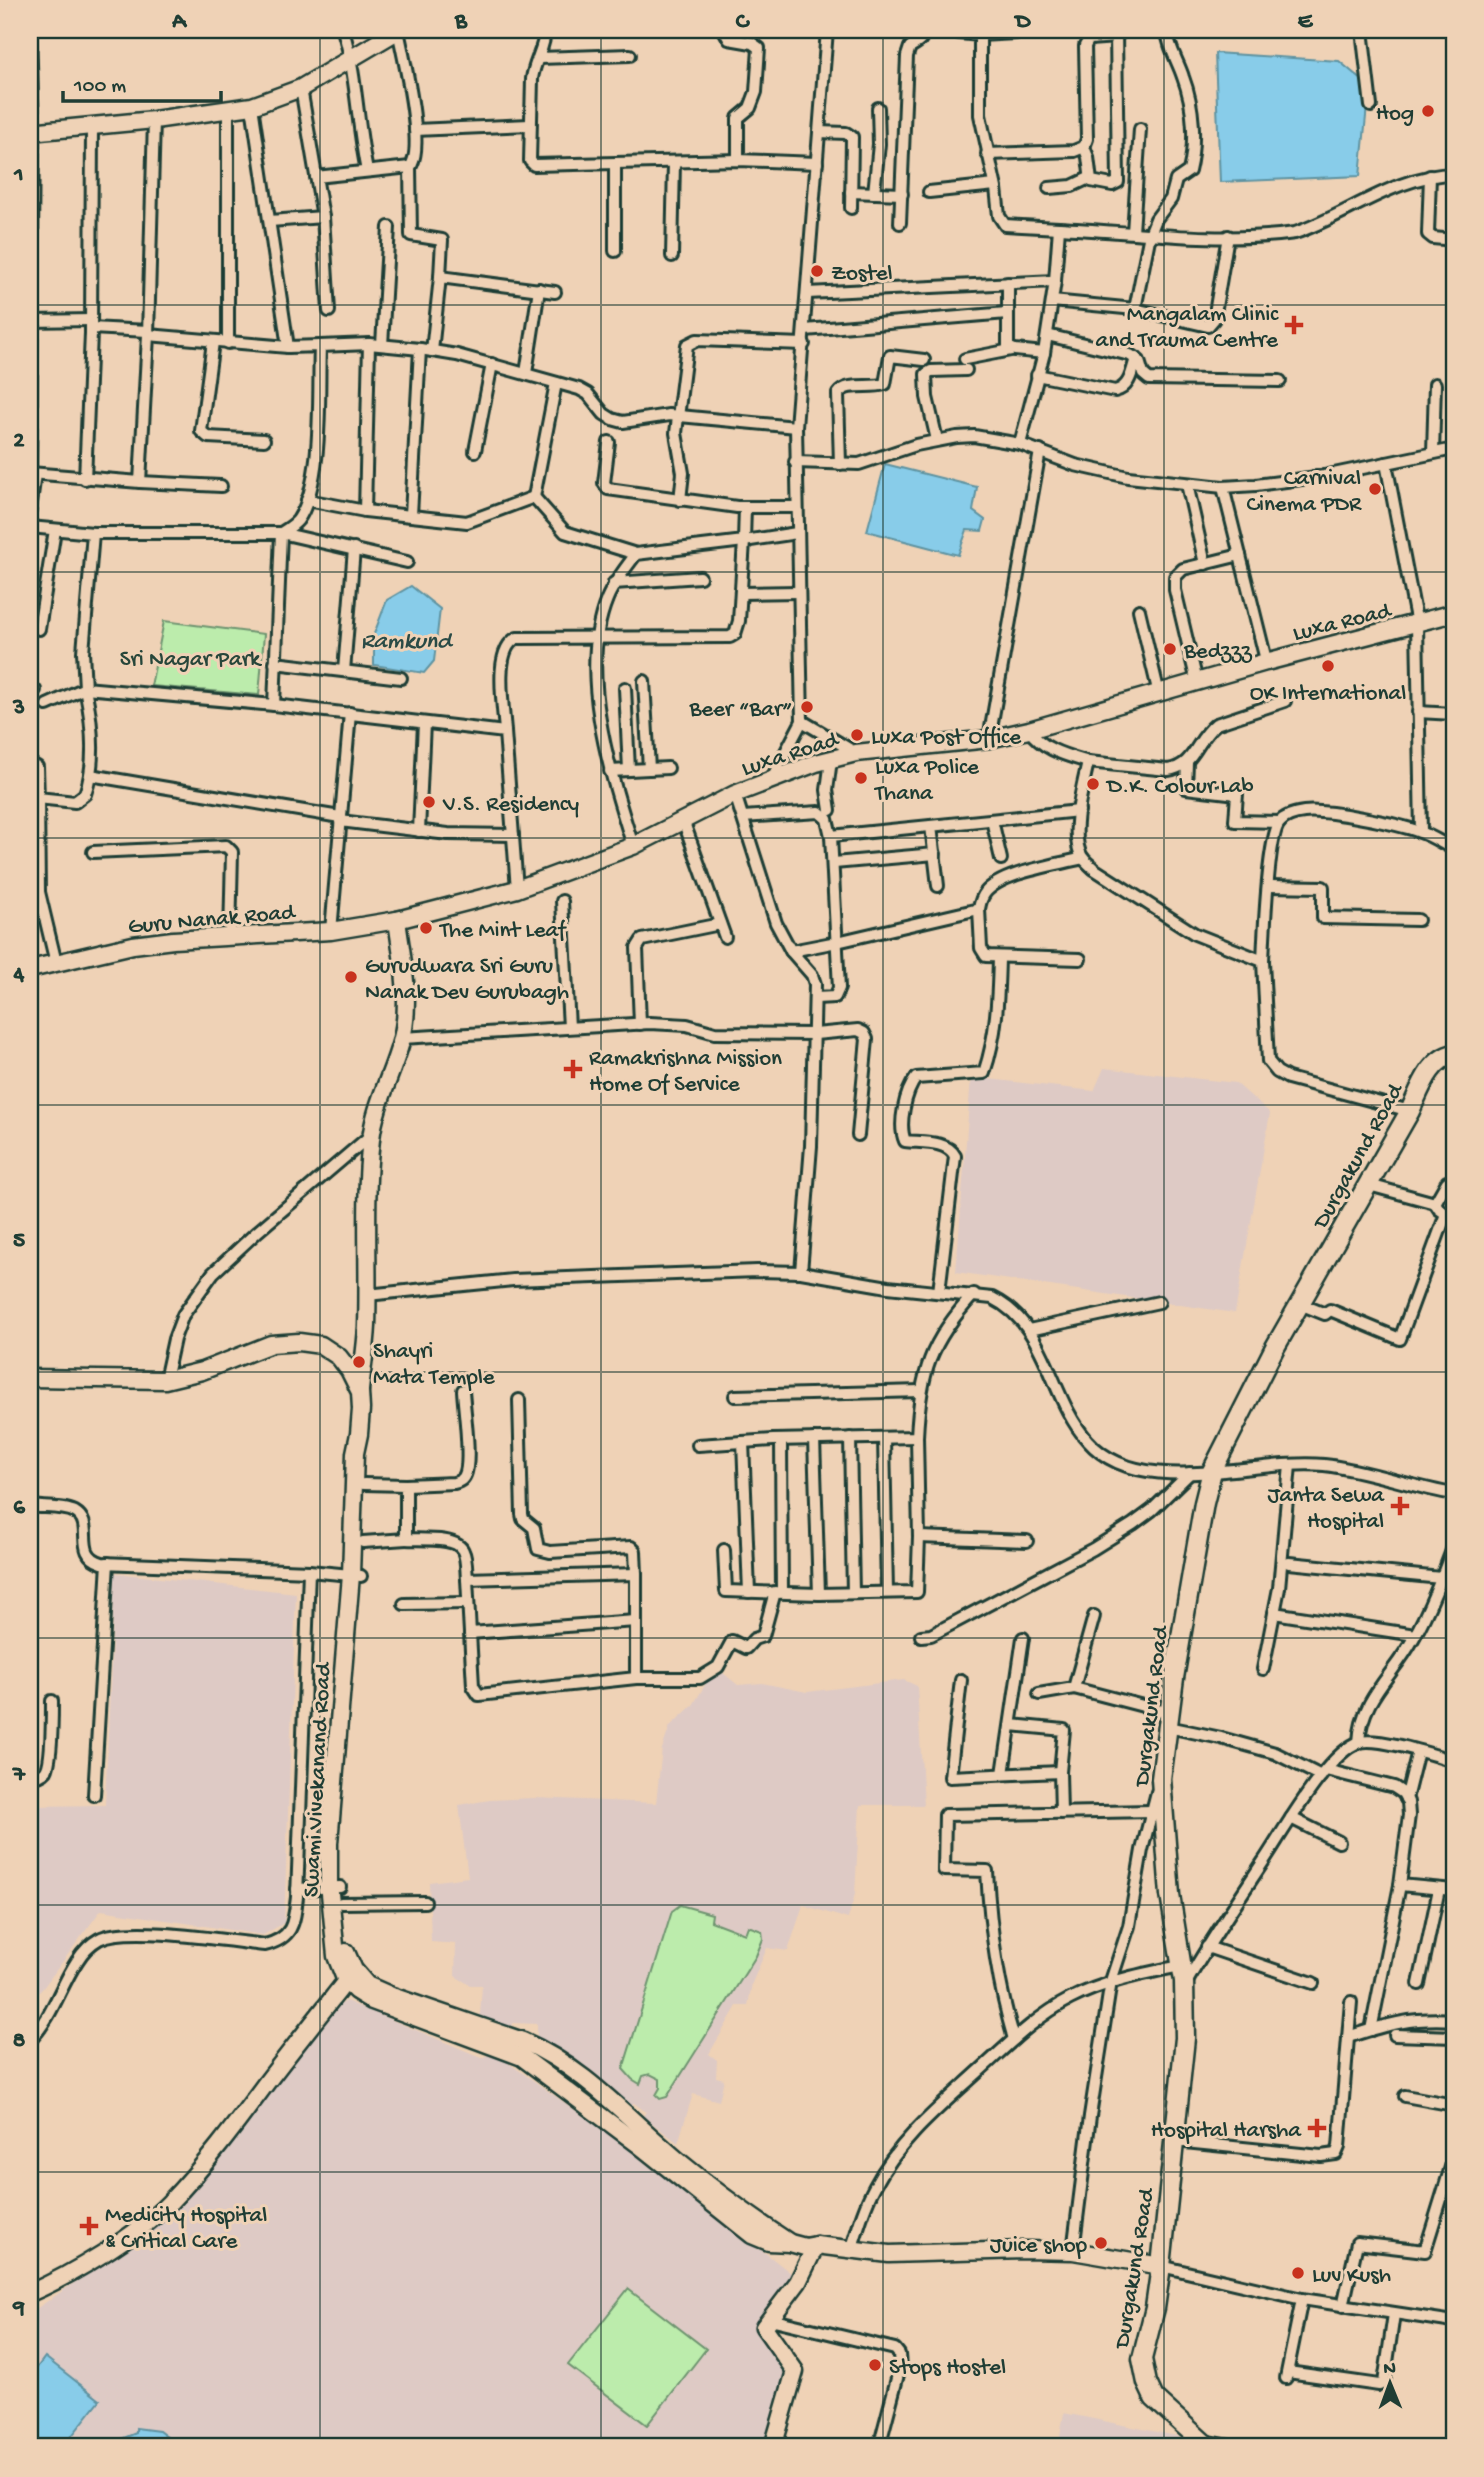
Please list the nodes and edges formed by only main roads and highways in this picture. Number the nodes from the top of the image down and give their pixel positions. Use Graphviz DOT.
graph roads {
  1 [pos="1454,1054"];
  2 [pos="1205,2444"];
  1 -- 2 [label="main road, Durgakund Road"];
}
